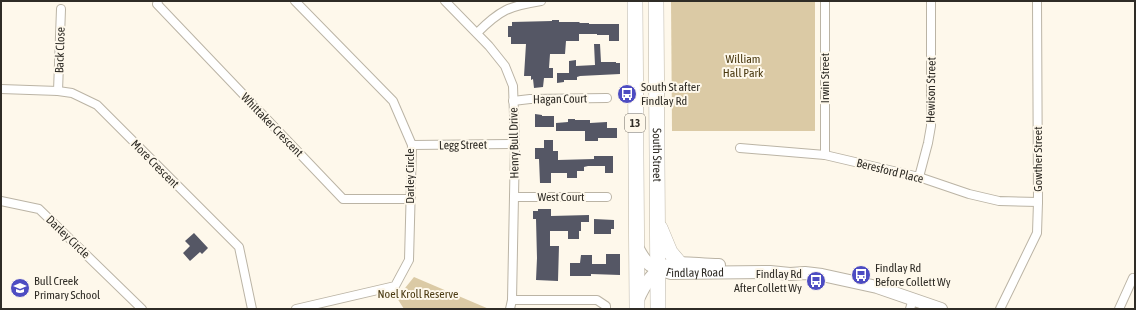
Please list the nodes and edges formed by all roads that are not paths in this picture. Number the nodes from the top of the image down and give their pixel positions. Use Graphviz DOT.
graph roads {
  1 [pos="158,1"];
  2 [pos="445,1"];
  3 [pos="541,1"];
  4 [pos="635,1"];
  5 [pos="656,1"];
  6 [pos="824,1"];
  7 [pos="931,1"];
  8 [pos="1037,1"];
  9 [pos="297,2"];
  10 [pos="61,9"];
  11 [pos="477,33"];
  12 [pos="1,89"];
  13 [pos="58,90"];
  14 [pos="607,98"];
  15 [pos="514,101"];
  16 [pos="515,144"];
  17 [pos="412,145"];
  18 [pos="740,148"];
  19 [pos="825,155"];
  20 [pos="919,177"];
  21 [pos="514,197"];
  22 [pos="607,197"];
  23 [pos="411,199"];
  24 [pos="1,201"];
  25 [pos="1038,202"];
  26 [pos="657,220"];
  27 [pos="636,245"];
  28 [pos="680,264"];
  29 [pos="657,269"];
  30 [pos="805,273"];
  31 [pos="1133,278"];
  32 [pos="512,300"];
  33 [pos="911,304"];
  34 [pos="637,305"];
  35 [pos="142,309"];
  36 [pos="252,309"];
  37 [pos="296,309"];
  38 [pos="510,309"];
  39 [pos="606,309"];
  40 [pos="658,309"];
  41 [pos="941,309"];
  42 [pos="1000,309"];
  43 [pos="1119,309"];
  1 -- 23 [label="street, Whittaker Crescent"];
  2 -- 11 [label="street, Henry Bull Drive"];
  3 -- 11 [label="street"];
  4 -- 27 [label="highway, South Street / 13"];
  5 -- 26 [label="highway, South Street / 13"];
  6 -- 19 [label="street, Irwin Street"];
  7 -- 20 [label="street, Hewison Street"];
  8 -- 25 [label="street, Gowther Street"];
  9 -- 17 [label="street, Darley Circle"];
  10 -- 13 [label="street, Back Close"];
  11 -- 15 [label="street, Henry Bull Drive"];
  12 -- 13 [label="street, More Crescent"];
  13 -- 36 [label="street, More Crescent"];
  14 -- 15 [label="street, Hagan Court"];
  15 -- 16 [label="street, Henry Bull Drive"];
  16 -- 17 [label="street, Legg Street"];
  16 -- 21 [label="street, Henry Bull Drive"];
  17 -- 23 [label="street, Darley Circle"];
  18 -- 19 [label="street, Beresford Place"];
  19 -- 20 [label="street, Beresford Place"];
  20 -- 25 [label="street, Beresford Place"];
  21 -- 22 [label="street, West Court"];
  21 -- 32 [label="street, Henry Bull Drive"];
  23 -- 37 [label="street, Darley Circle"];
  24 -- 35 [label="street, Darley Circle"];
  25 -- 42 [label="street, Gowther Street"];
  26 -- 28 [label="highway"];
  26 -- 29 [label="highway, South Street / 13"];
  27 -- 29 [label="main road, Findlay Road"];
  27 -- 34 [label="highway, South Street / 13"];
  28 -- 29 [label="main road, Findlay Road"];
  28 -- 30 [label="main road, Findlay Road"];
  29 -- 30 [label="main road, Findlay Road"];
  29 -- 34 [label="main road, Findlay Road"];
  29 -- 40 [label="highway, South Street / 13"];
  30 -- 33 [label="main road, Findlay Road"];
  31 -- 43 [label="street"];
  32 -- 38 [label="street, Henry Bull Drive"];
  32 -- 39 [label="street"];
  33 -- 41 [label="main road, Findlay Road"];
}
